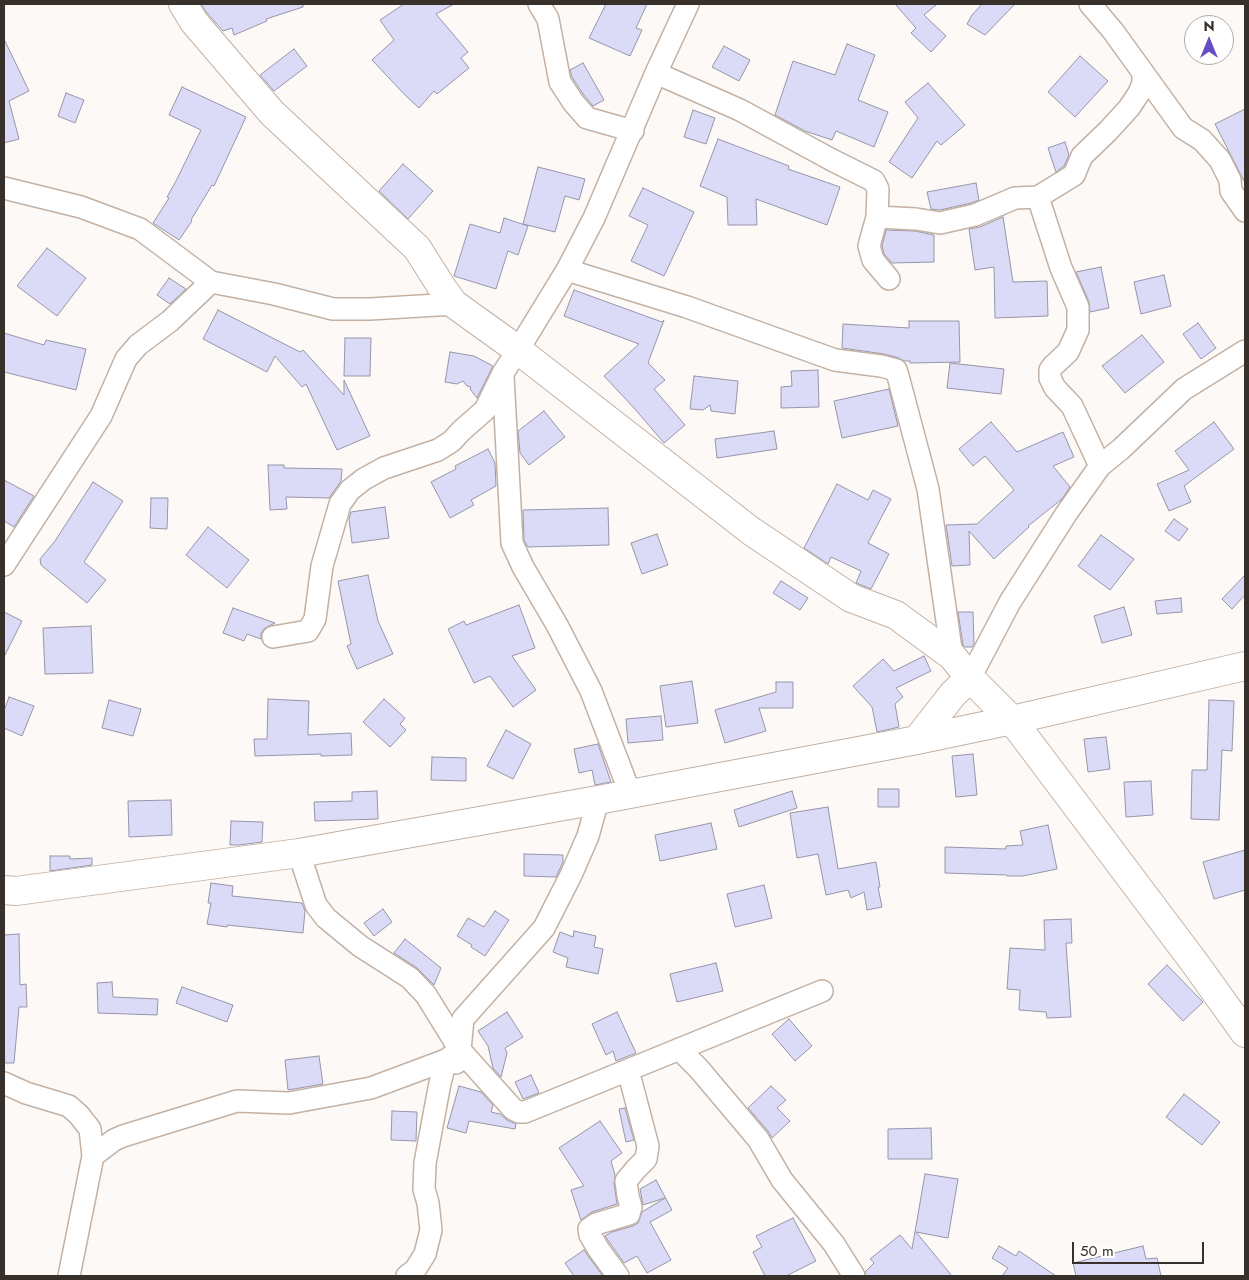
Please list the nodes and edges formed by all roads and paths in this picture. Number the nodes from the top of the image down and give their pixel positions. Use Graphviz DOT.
graph roads {
  1 [pos="183,4"];
  2 [pos="539,4"];
  3 [pos="688,4"];
  4 [pos="1090,4"];
  5 [pos="1143,73"];
  6 [pos="656,74"];
  7 [pos="633,130"];
  8 [pos="4,188"];
  9 [pos="1038,197"];
  10 [pos="1245,211"];
  11 [pos="877,217"];
  12 [pos="567,270"];
  13 [pos="889,279"];
  14 [pos="212,282"];
  15 [pos="454,304"];
  16 [pos="518,350"];
  17 [pos="1245,351"];
  18 [pos="503,373"];
  19 [pos="1100,466"];
  20 [pos="4,565"];
  21 [pos="273,637"];
  22 [pos="952,656"];
  23 [pos="1245,666"];
  24 [pos="970,678"];
  25 [pos="1012,720"];
  26 [pos="917,740"];
  27 [pos="630,793"];
  28 [pos="598,800"];
  29 [pos="300,853"];
  30 [pos="4,890"];
  31 [pos="822,991"];
  32 [pos="1245,1033"];
  33 [pos="679,1049"];
  34 [pos="453,1055"];
  35 [pos="628,1070"];
  36 [pos="4,1083"];
  37 [pos="100,1151"];
  38 [pos="415,1274"];
  39 [pos="69,1276"];
  40 [pos="618,1276"];
  41 [pos="854,1276"];
  1 -- 15 [label="street"];
  2 -- 7 [label="street"];
  3 -- 6 [label="street"];
  4 -- 5 [label="street"];
  5 -- 9 [label="street"];
  5 -- 10 [label="street"];
  6 -- 7 [label="street"];
  6 -- 11 [label="street"];
  7 -- 12 [label="street"];
  8 -- 14 [label="street"];
  9 -- 11 [label="street"];
  9 -- 19 [label="street"];
  11 -- 13 [label="street"];
  12 -- 16 [label="street"];
  12 -- 22 [label="street"];
  14 -- 15 [label="street"];
  14 -- 20 [label="street"];
  15 -- 16 [label="street"];
  16 -- 18 [label="street"];
  16 -- 22 [label="street"];
  17 -- 19 [label="street"];
  18 -- 21 [label="street"];
  18 -- 27 [label="street"];
  19 -- 24 [label="street"];
  22 -- 24 [label="street"];
  23 -- 25 [label="street"];
  24 -- 25 [label="street"];
  24 -- 26 [label="street"];
  25 -- 26 [label="street"];
  25 -- 32 [label="street"];
  26 -- 27 [label="street"];
  27 -- 28 [label="street"];
  28 -- 29 [label="street"];
  28 -- 34 [label="street"];
  29 -- 30 [label="street"];
  29 -- 34 [label="street"];
  31 -- 33 [label="street"];
  33 -- 35 [label="street"];
  33 -- 41 [label="street"];
  34 -- 35 [label="street"];
  34 -- 37 [label="street"];
  34 -- 38 [label="street"];
  35 -- 40 [label="street"];
  36 -- 37 [label="street"];
  37 -- 39 [label="street"];
}
